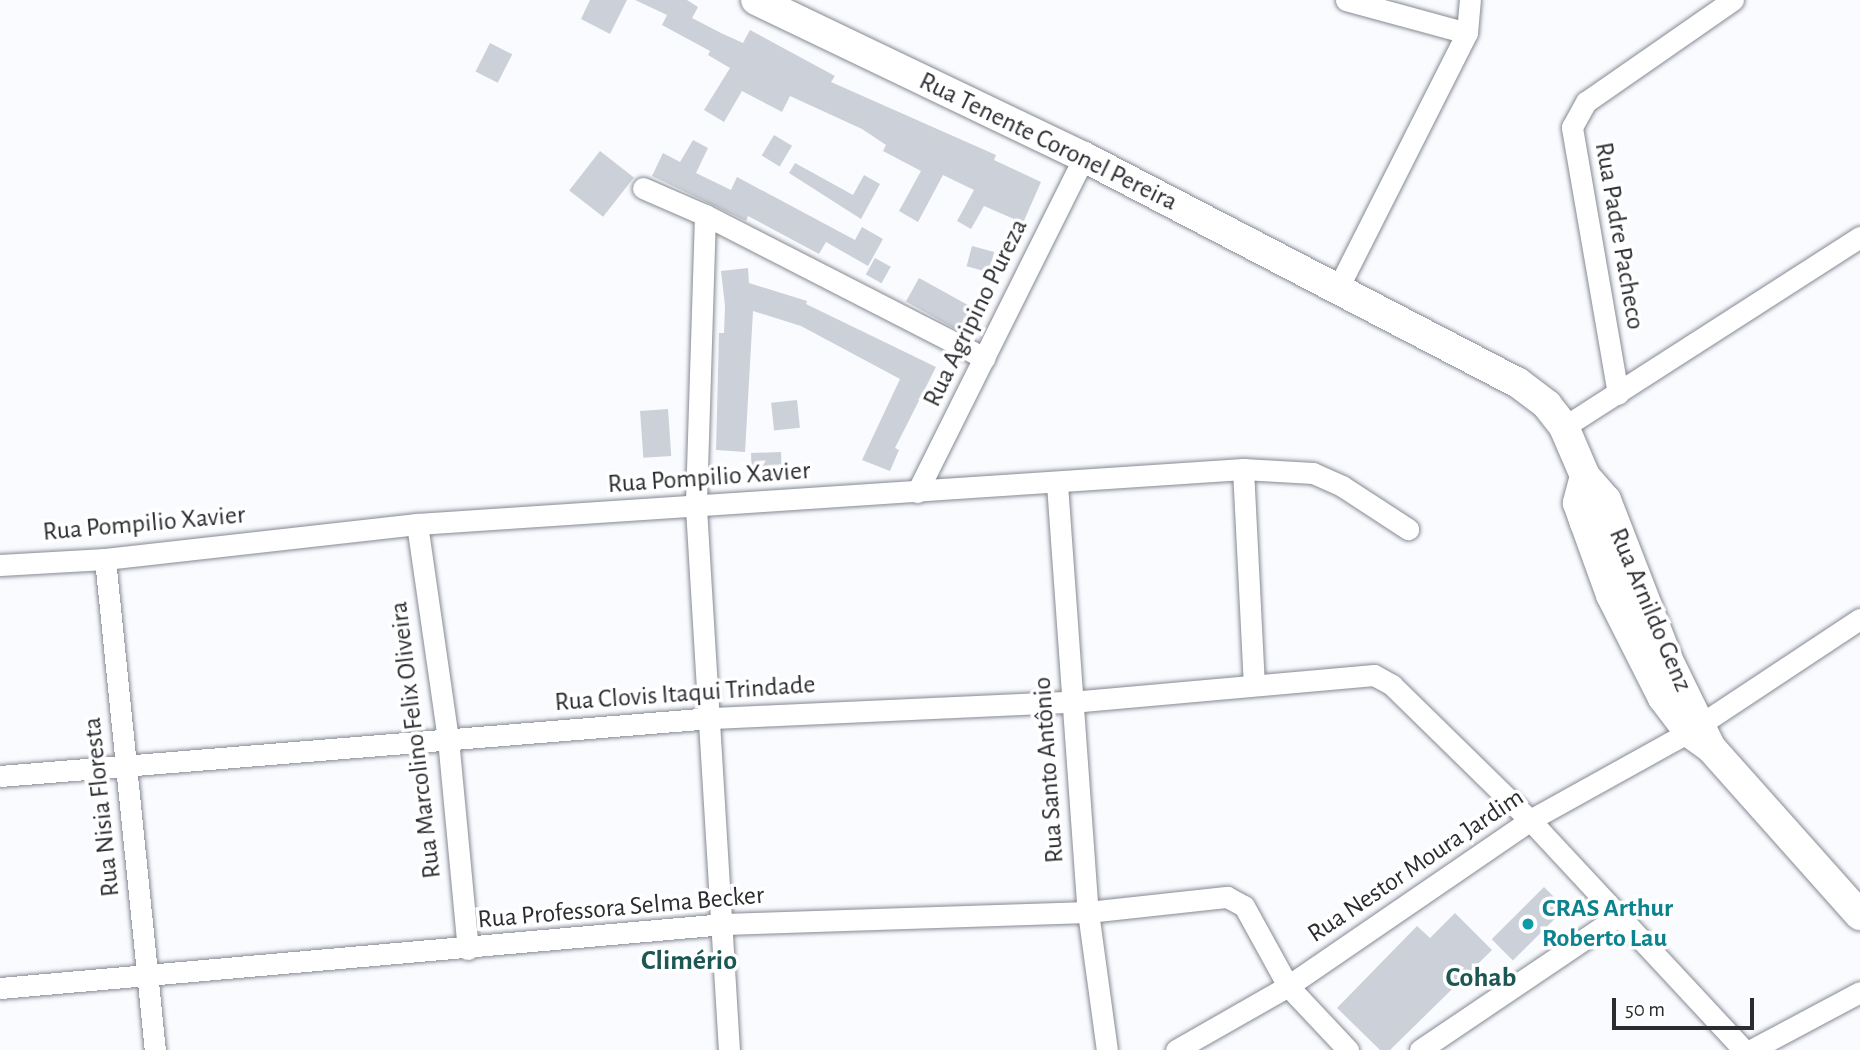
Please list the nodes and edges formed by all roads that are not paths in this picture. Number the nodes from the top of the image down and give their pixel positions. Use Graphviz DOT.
graph roads {
  1 [pos="756,0"];
  2 [pos="1346,0"];
  3 [pos="1470,0"];
  4 [pos="1733,0"];
  5 [pos="1467,33"];
  6 [pos="1084,157"];
  7 [pos="643,188"];
  8 [pos="705,215"];
  9 [pos="1860,237"];
  10 [pos="1338,288"];
  11 [pos="985,358"];
  12 [pos="1618,394"];
  13 [pos="1564,427"];
  14 [pos="1243,468"];
  15 [pos="1057,484"];
  16 [pos="917,492"];
  17 [pos="696,508"];
  18 [pos="417,524"];
  19 [pos="1408,529"];
  20 [pos="105,559"];
  21 [pos="0,565"];
  22 [pos="1860,619"];
  23 [pos="1254,683"];
  24 [pos="1071,702"];
  25 [pos="712,718"];
  26 [pos="1700,734"];
  27 [pos="449,739"];
  28 [pos="127,765"];
  29 [pos="0,776"];
  30 [pos="1530,820"];
  31 [pos="1088,912"];
  32 [pos="1860,915"];
  33 [pos="1619,916"];
  34 [pos="724,924"];
  35 [pos="468,949"];
  36 [pos="148,978"];
  37 [pos="1288,986"];
  38 [pos="0,988"];
  39 [pos="1860,992"];
  40 [pos="155,1050"];
  41 [pos="729,1050"];
  42 [pos="1107,1050"];
  43 [pos="1176,1050"];
  44 [pos="1349,1050"];
  45 [pos="1420,1050"];
  46 [pos="1744,1050"];
  47 [pos="1751,1050"];
  1 -- 6 [label="main road, Rua Tenente Coronel Pereira"];
  2 -- 5 [label="street"];
  3 -- 5 [label="street"];
  4 -- 12 [label="street, Rua Padre Pacheco"];
  5 -- 10 [label="street"];
  6 -- 10 [label="main road, Rua Tenente Coronel Pereira"];
  6 -- 11 [label="street, Rua Agripino Pureza"];
  7 -- 8 [label="street"];
  8 -- 11 [label="street"];
  8 -- 17 [label="street"];
  9 -- 12 [label="street"];
  10 -- 13 [label="main road, Rua Tenente Coronel Pereira"];
  11 -- 16 [label="street, Rua Agripino Pureza"];
  12 -- 13 [label="street"];
  13 -- 26 [label="main road, Rua Arnildo Genz"];
  14 -- 15 [label="street, Rua Pompilio Xavier"];
  14 -- 19 [label="street, Rua Pompilio Xavier"];
  14 -- 23 [label="street"];
  15 -- 16 [label="street, Rua Pompilio Xavier"];
  15 -- 24 [label="street, Rua Santo Antônio"];
  16 -- 17 [label="street, Rua Pompilio Xavier"];
  17 -- 18 [label="street, Rua Pompilio Xavier"];
  17 -- 25 [label="street"];
  18 -- 20 [label="street, Rua Pompilio Xavier"];
  18 -- 27 [label="street, Rua Marcolino Felix Oliveira"];
  20 -- 21 [label="street, Rua Pompilio Xavier"];
  20 -- 28 [label="street, Rua Nisia Floresta"];
  22 -- 26 [label="street, Rua Nestor Moura Jardim"];
  23 -- 24 [label="street, Rua Clovis Itaqui Trindade"];
  23 -- 30 [label="street, Rua Clovis Itaqui Trindade"];
  24 -- 25 [label="street, Rua Clovis Itaqui Trindade"];
  24 -- 31 [label="street, Rua Santo Antônio"];
  25 -- 27 [label="street, Rua Clovis Itaqui Trindade"];
  25 -- 34 [label="street"];
  26 -- 30 [label="street, Rua Nestor Moura Jardim"];
  26 -- 32 [label="main road, Rua Arnildo Genz"];
  27 -- 28 [label="street, Rua Clovis Itaqui Trindade"];
  27 -- 35 [label="street, Rua Marcolino Felix Oliveira"];
  28 -- 29 [label="street, Rua Clovis Itaqui Trindade"];
  28 -- 36 [label="street, Rua Nisia Floresta"];
  30 -- 33 [label="street"];
  30 -- 37 [label="street, Rua Nestor Moura Jardim"];
  31 -- 34 [label="street, Rua Professora Selma Becker"];
  31 -- 37 [label="street, Rua Professora Selma Becker"];
  31 -- 42 [label="street, Rua Santo Antônio"];
  33 -- 45 [label="street"];
  33 -- 46 [label="street"];
  34 -- 35 [label="street, Rua Professora Selma Becker"];
  34 -- 41 [label="street"];
  35 -- 36 [label="street, Rua Professora Selma Becker"];
  36 -- 38 [label="street, Rua Professora Selma Becker"];
  36 -- 40 [label="street, Rua Nisia Floresta"];
  37 -- 43 [label="street, Rua Nestor Moura Jardim"];
  37 -- 44 [label="street"];
  39 -- 47 [label="street"];
}
